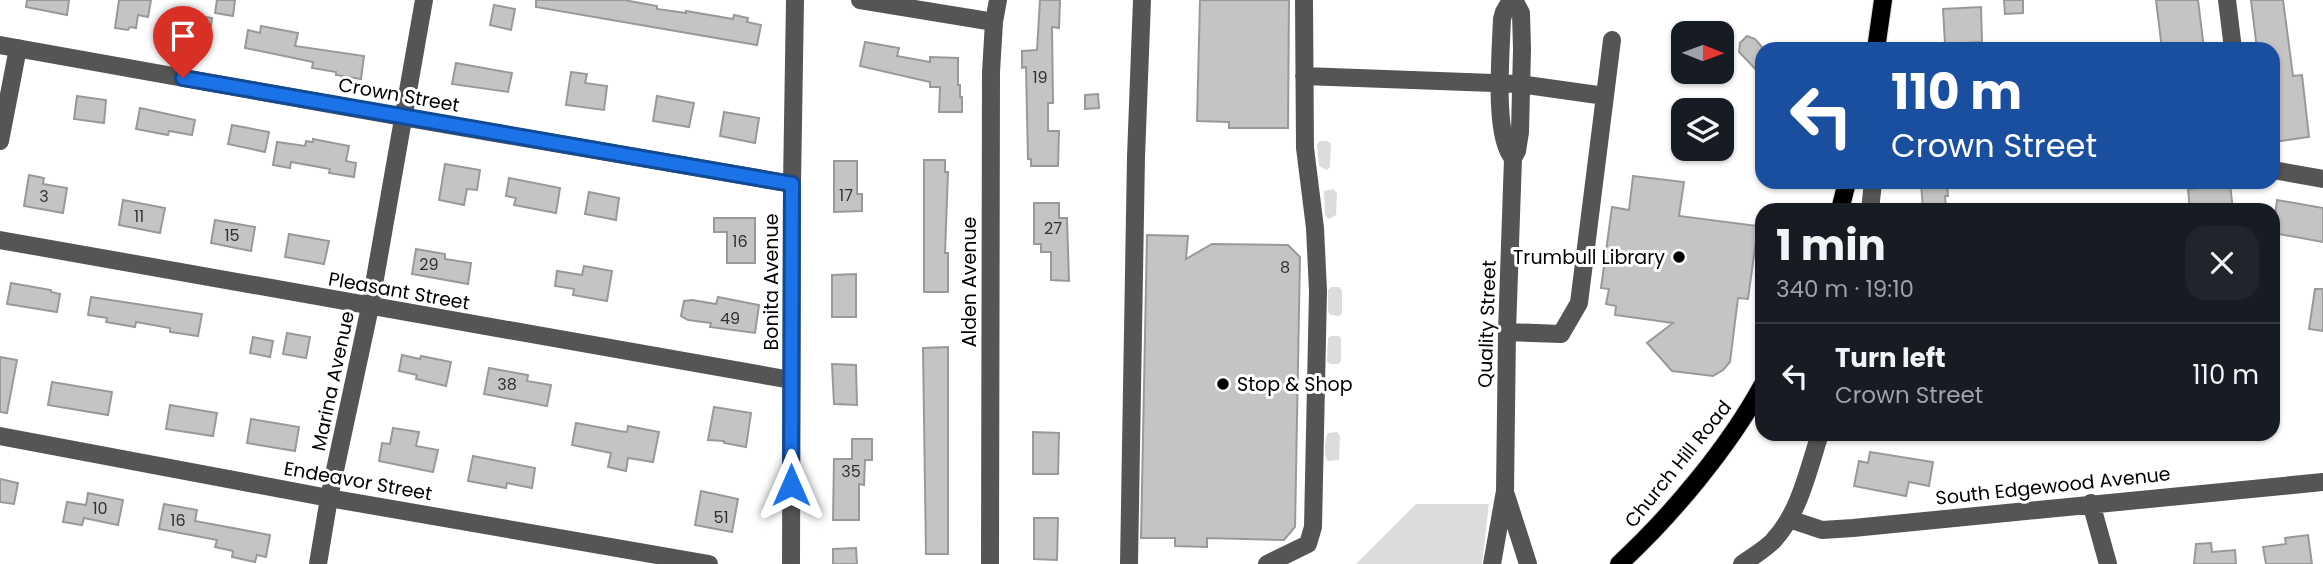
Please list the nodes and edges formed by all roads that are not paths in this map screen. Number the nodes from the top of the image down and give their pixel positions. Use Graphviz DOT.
graph roads {
  1 [pos="424,0"];
  2 [pos="795,0"];
  3 [pos="860,0"];
  4 [pos="998,0"];
  5 [pos="1142,0"];
  6 [pos="1304,0"];
  7 [pos="1513,0"];
  8 [pos="1883,0"];
  9 [pos="2227,0"];
  10 [pos="994,22"];
  11 [pos="1612,40"];
  12 [pos="1877,42"];
  13 [pos="2232,42"];
  14 [pos="0,45"];
  15 [pos="18,48"];
  16 [pos="1304,76"];
  17 [pos="1500,83"];
  18 [pos="1520,84"];
  19 [pos="1605,96"];
  20 [pos="402,117"];
  21 [pos="0,141"];
  22 [pos="1513,158"];
  23 [pos="2280,171"];
  24 [pos="2323,179"];
  25 [pos="792,184"];
  26 [pos="0,240"];
  27 [pos="370,307"];
  28 [pos="1507,331"];
  29 [pos="791,380"];
  30 [pos="1755,399"];
  31 [pos="0,436"];
  32 [pos="1818,441"];
  33 [pos="2323,481"];
  34 [pos="1505,491"];
  35 [pos="329,498"];
  36 [pos="2091,503"];
  37 [pos="1789,519"];
  38 [pos="318,564"];
  39 [pos="709,564"];
  40 [pos="791,564"];
  41 [pos="990,564"];
  42 [pos="1129,564"];
  43 [pos="1267,564"];
  44 [pos="1492,564"];
  45 [pos="1528,564"];
  46 [pos="1619,564"];
  47 [pos="1742,564"];
  48 [pos="2108,564"];
  1 -- 20 [label="street, Marina Avenue"];
  2 -- 25 [label="street, Bonita Avenue"];
  3 -- 10 [label="street"];
  4 -- 10 [label="street, Alden Avenue"];
  5 -- 42 [label="street"];
  6 -- 16 [label="street"];
  7 -- 17 [label="street, Quality Street"];
  7 -- 18 [label="street, Quality Street"];
  8 -- 12 [label="main road"];
  9 -- 13 [label="street"];
  10 -- 41 [label="street, Alden Avenue"];
  11 -- 19 [label="street"];
  14 -- 15 [label="street, Crown Street"];
  15 -- 20 [label="street, Crown Street"];
  15 -- 21 [label="street"];
  16 -- 17 [label="street"];
  16 -- 43 [label="street"];
  17 -- 18 [label="street"];
  17 -- 22 [label="street, Quality Street"];
  18 -- 19 [label="street"];
  18 -- 22 [label="street, Quality Street"];
  19 -- 28 [label="street"];
  20 -- 25 [label="street, Crown Street"];
  20 -- 27 [label="street, Marina Avenue"];
  22 -- 28 [label="street, Quality Street"];
  23 -- 24 [label="street"];
  25 -- 29 [label="street, Bonita Avenue"];
  26 -- 27 [label="street, Pleasant Street"];
  27 -- 29 [label="street, Pleasant Street"];
  27 -- 35 [label="street, Marina Avenue"];
  28 -- 34 [label="street, Quality Street"];
  29 -- 40 [label="street, Bonita Avenue"];
  30 -- 46 [label="main road, Church Hill Road"];
  31 -- 35 [label="street, Endeavor Street"];
  32 -- 37 [label="street"];
  33 -- 36 [label="street, South Edgewood Avenue"];
  34 -- 44 [label="street, Quality Street"];
  34 -- 45 [label="street, Quality Street"];
  35 -- 38 [label="street, Marina Avenue"];
  35 -- 39 [label="street, Endeavor Street"];
  36 -- 37 [label="street, South Edgewood Avenue"];
  36 -- 48 [label="street"];
  37 -- 47 [label="street"];
}
